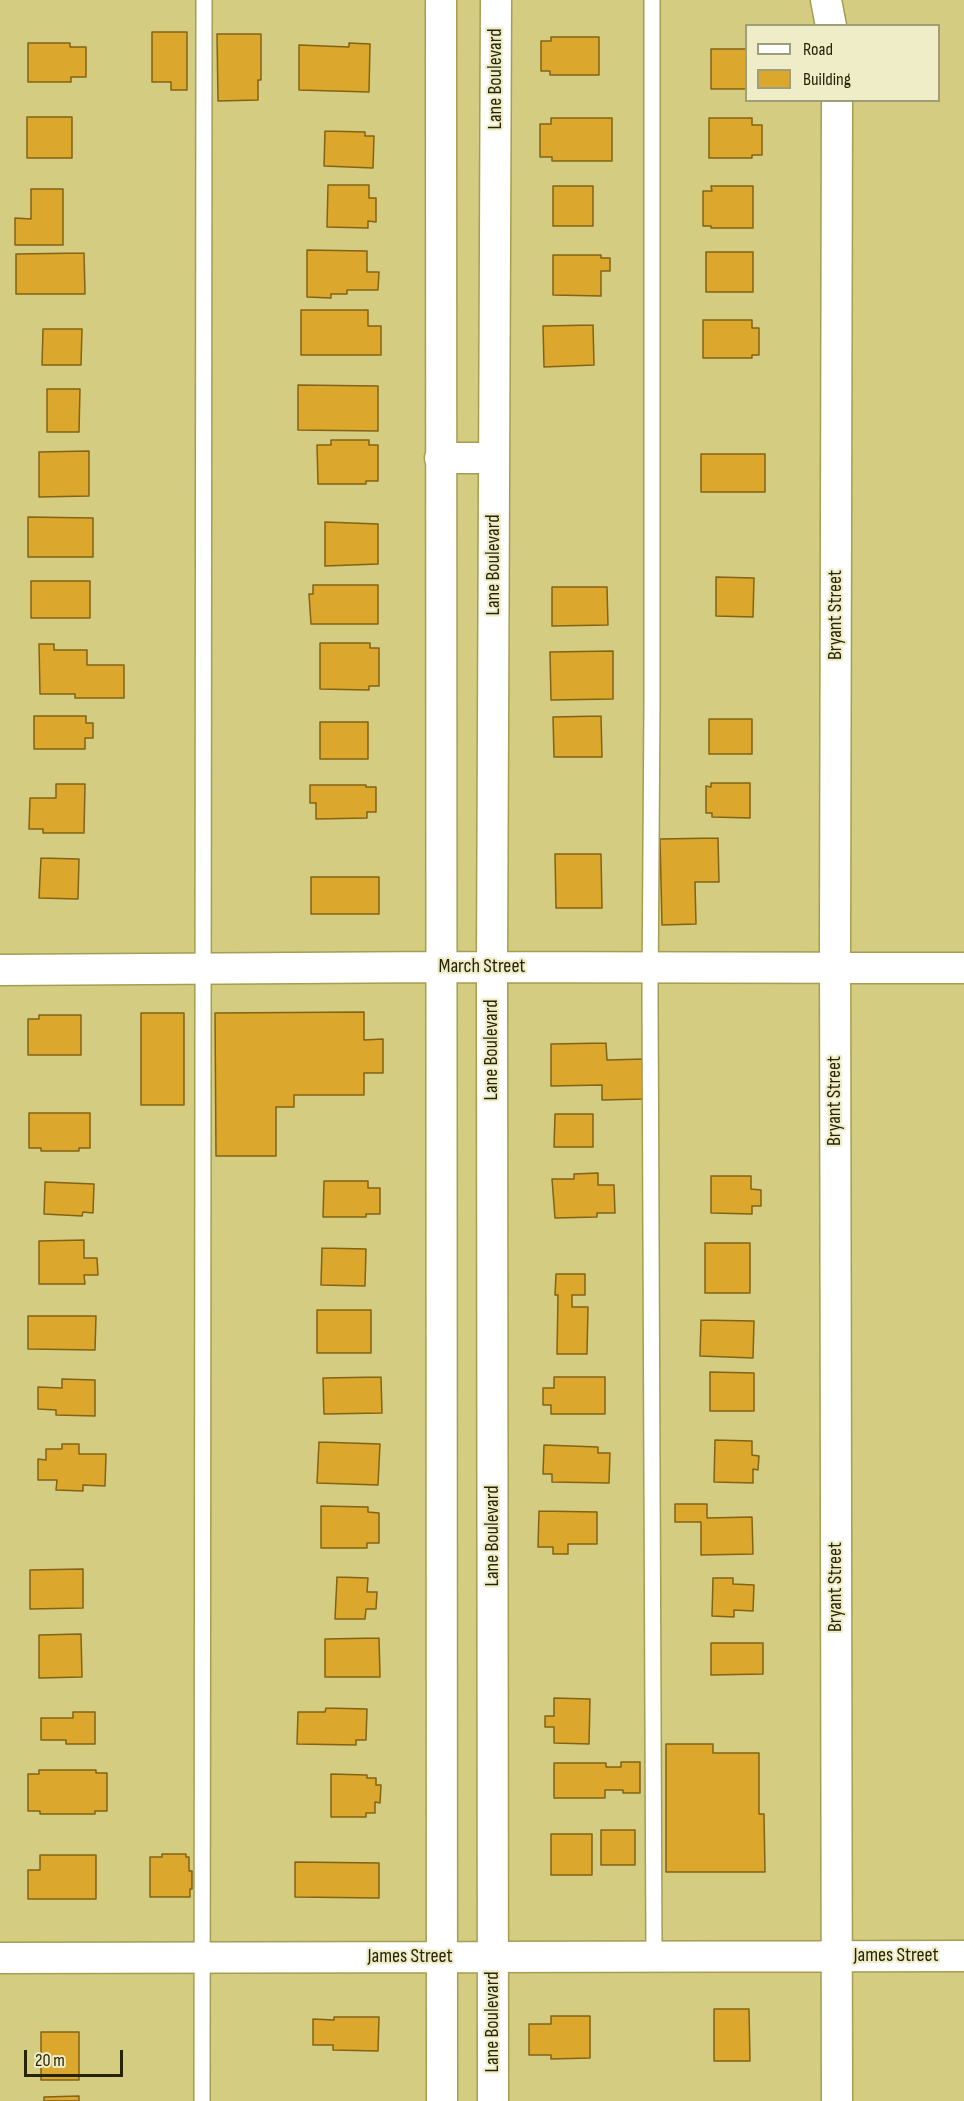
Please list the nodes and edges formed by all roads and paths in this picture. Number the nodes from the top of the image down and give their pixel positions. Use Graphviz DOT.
graph roads {
  1 [pos="204,0"];
  2 [pos="441,0"];
  3 [pos="496,0"];
  4 [pos="652,0"];
  5 [pos="826,0"];
  6 [pos="831,24"];
  7 [pos="837,102"];
  8 [pos="440,458"];
  9 [pos="494,458"];
  10 [pos="441,967"];
  11 [pos="492,967"];
  12 [pos="650,968"];
  13 [pos="836,968"];
  14 [pos="964,968"];
  15 [pos="205,969"];
  16 [pos="0,970"];
  17 [pos="442,1471"];
  18 [pos="493,1471"];
  19 [pos="964,1956"];
  20 [pos="443,1957"];
  21 [pos="493,1957"];
  22 [pos="654,1957"];
  23 [pos="837,1957"];
  24 [pos="0,1958"];
  25 [pos="202,1958"];
  26 [pos="202,2101"];
  27 [pos="442,2101"];
  28 [pos="492,2101"];
  29 [pos="837,2101"];
  1 -- 15 [label="lane"];
  2 -- 8 [label="street"];
  3 -- 9 [label="street, Lane Boulevard"];
  4 -- 12 [label="lane"];
  5 -- 6 [label="street"];
  7 -- 13 [label="street, Bryant Street"];
  8 -- 9 [label="street"];
  8 -- 10 [label="street"];
  9 -- 11 [label="street, Lane Boulevard"];
  10 -- 11 [label="street, March Street"];
  10 -- 15 [label="street, March Street"];
  10 -- 17 [label="street"];
  11 -- 12 [label="street, March Street"];
  11 -- 18 [label="street, Lane Boulevard"];
  12 -- 13 [label="street, March Street"];
  12 -- 22 [label="lane"];
  13 -- 14 [label="street, March Street"];
  13 -- 23 [label="street, Bryant Street"];
  15 -- 16 [label="street, March Street"];
  15 -- 25 [label="lane"];
  17 -- 18 [label="street"];
  17 -- 20 [label="street"];
  18 -- 21 [label="street, Lane Boulevard"];
  19 -- 23 [label="street, James Street"];
  20 -- 21 [label="street, James Street"];
  20 -- 25 [label="street, James Street"];
  20 -- 27 [label="street"];
  21 -- 22 [label="street, James Street"];
  21 -- 28 [label="street, Lane Boulevard"];
  22 -- 23 [label="street, James Street"];
  23 -- 29 [label="street, Bryant Street"];
  24 -- 25 [label="street, James Street"];
  25 -- 26 [label="lane"];
}
